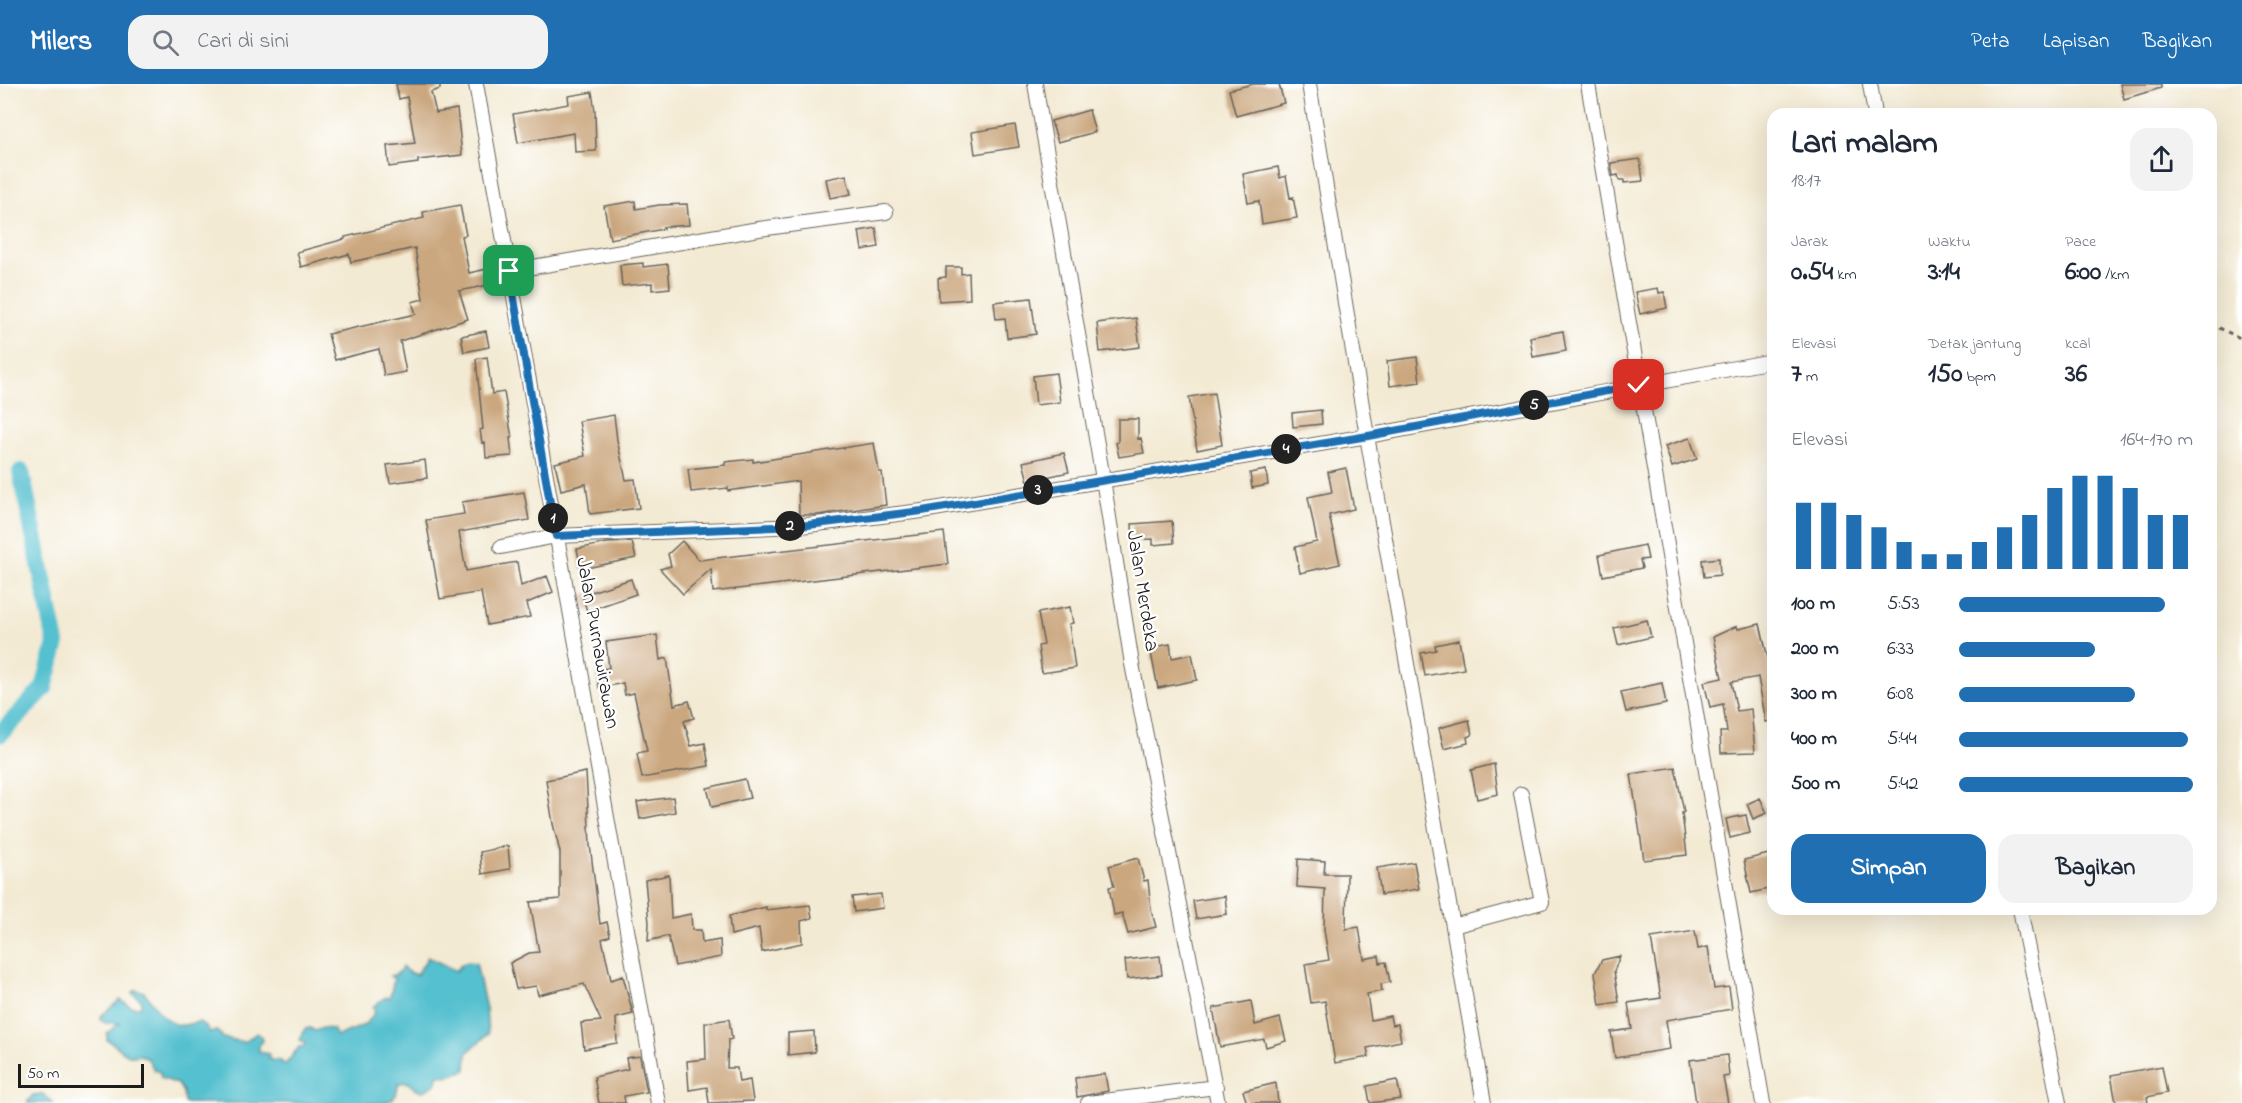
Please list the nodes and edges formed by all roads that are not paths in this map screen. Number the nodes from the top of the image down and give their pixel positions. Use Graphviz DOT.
graph roads {
  1 [pos="476,84"];
  2 [pos="1035,84"];
  3 [pos="1309,84"];
  4 [pos="1588,84"];
  5 [pos="1870,84"];
  6 [pos="1874,108"];
  7 [pos="886,212"];
  8 [pos="509,271"];
  9 [pos="1767,363"];
  10 [pos="1639,385"];
  11 [pos="1368,436"];
  12 [pos="1103,479"];
  13 [pos="556,536"];
  14 [pos="501,547"];
  15 [pos="1521,794"];
  16 [pos="2021,915"];
  17 [pos="1453,926"];
  18 [pos="1216,1087"];
  19 [pos="658,1103"];
  20 [pos="1088,1103"];
  21 [pos="1218,1103"];
  22 [pos="1484,1103"];
  23 [pos="1763,1103"];
  24 [pos="2059,1103"];
  1 -- 8 [label="street, Jalan Purnawirawan"];
  2 -- 12 [label="street, Jalan Merdeka"];
  3 -- 11 [label="street"];
  4 -- 10 [label="street"];
  5 -- 6 [label="street"];
  7 -- 8 [label="street"];
  8 -- 13 [label="street, Jalan Purnawirawan"];
  9 -- 10 [label="street"];
  10 -- 11 [label="street"];
  10 -- 23 [label="street"];
  11 -- 12 [label="street"];
  11 -- 17 [label="street"];
  12 -- 13 [label="street"];
  12 -- 18 [label="street, Jalan Merdeka"];
  13 -- 14 [label="street"];
  13 -- 19 [label="street, Jalan Purnawirawan"];
  15 -- 17 [label="street"];
  16 -- 24 [label="street"];
  17 -- 22 [label="street"];
  18 -- 20 [label="street"];
  18 -- 21 [label="street, Jalan Merdeka"];
}
